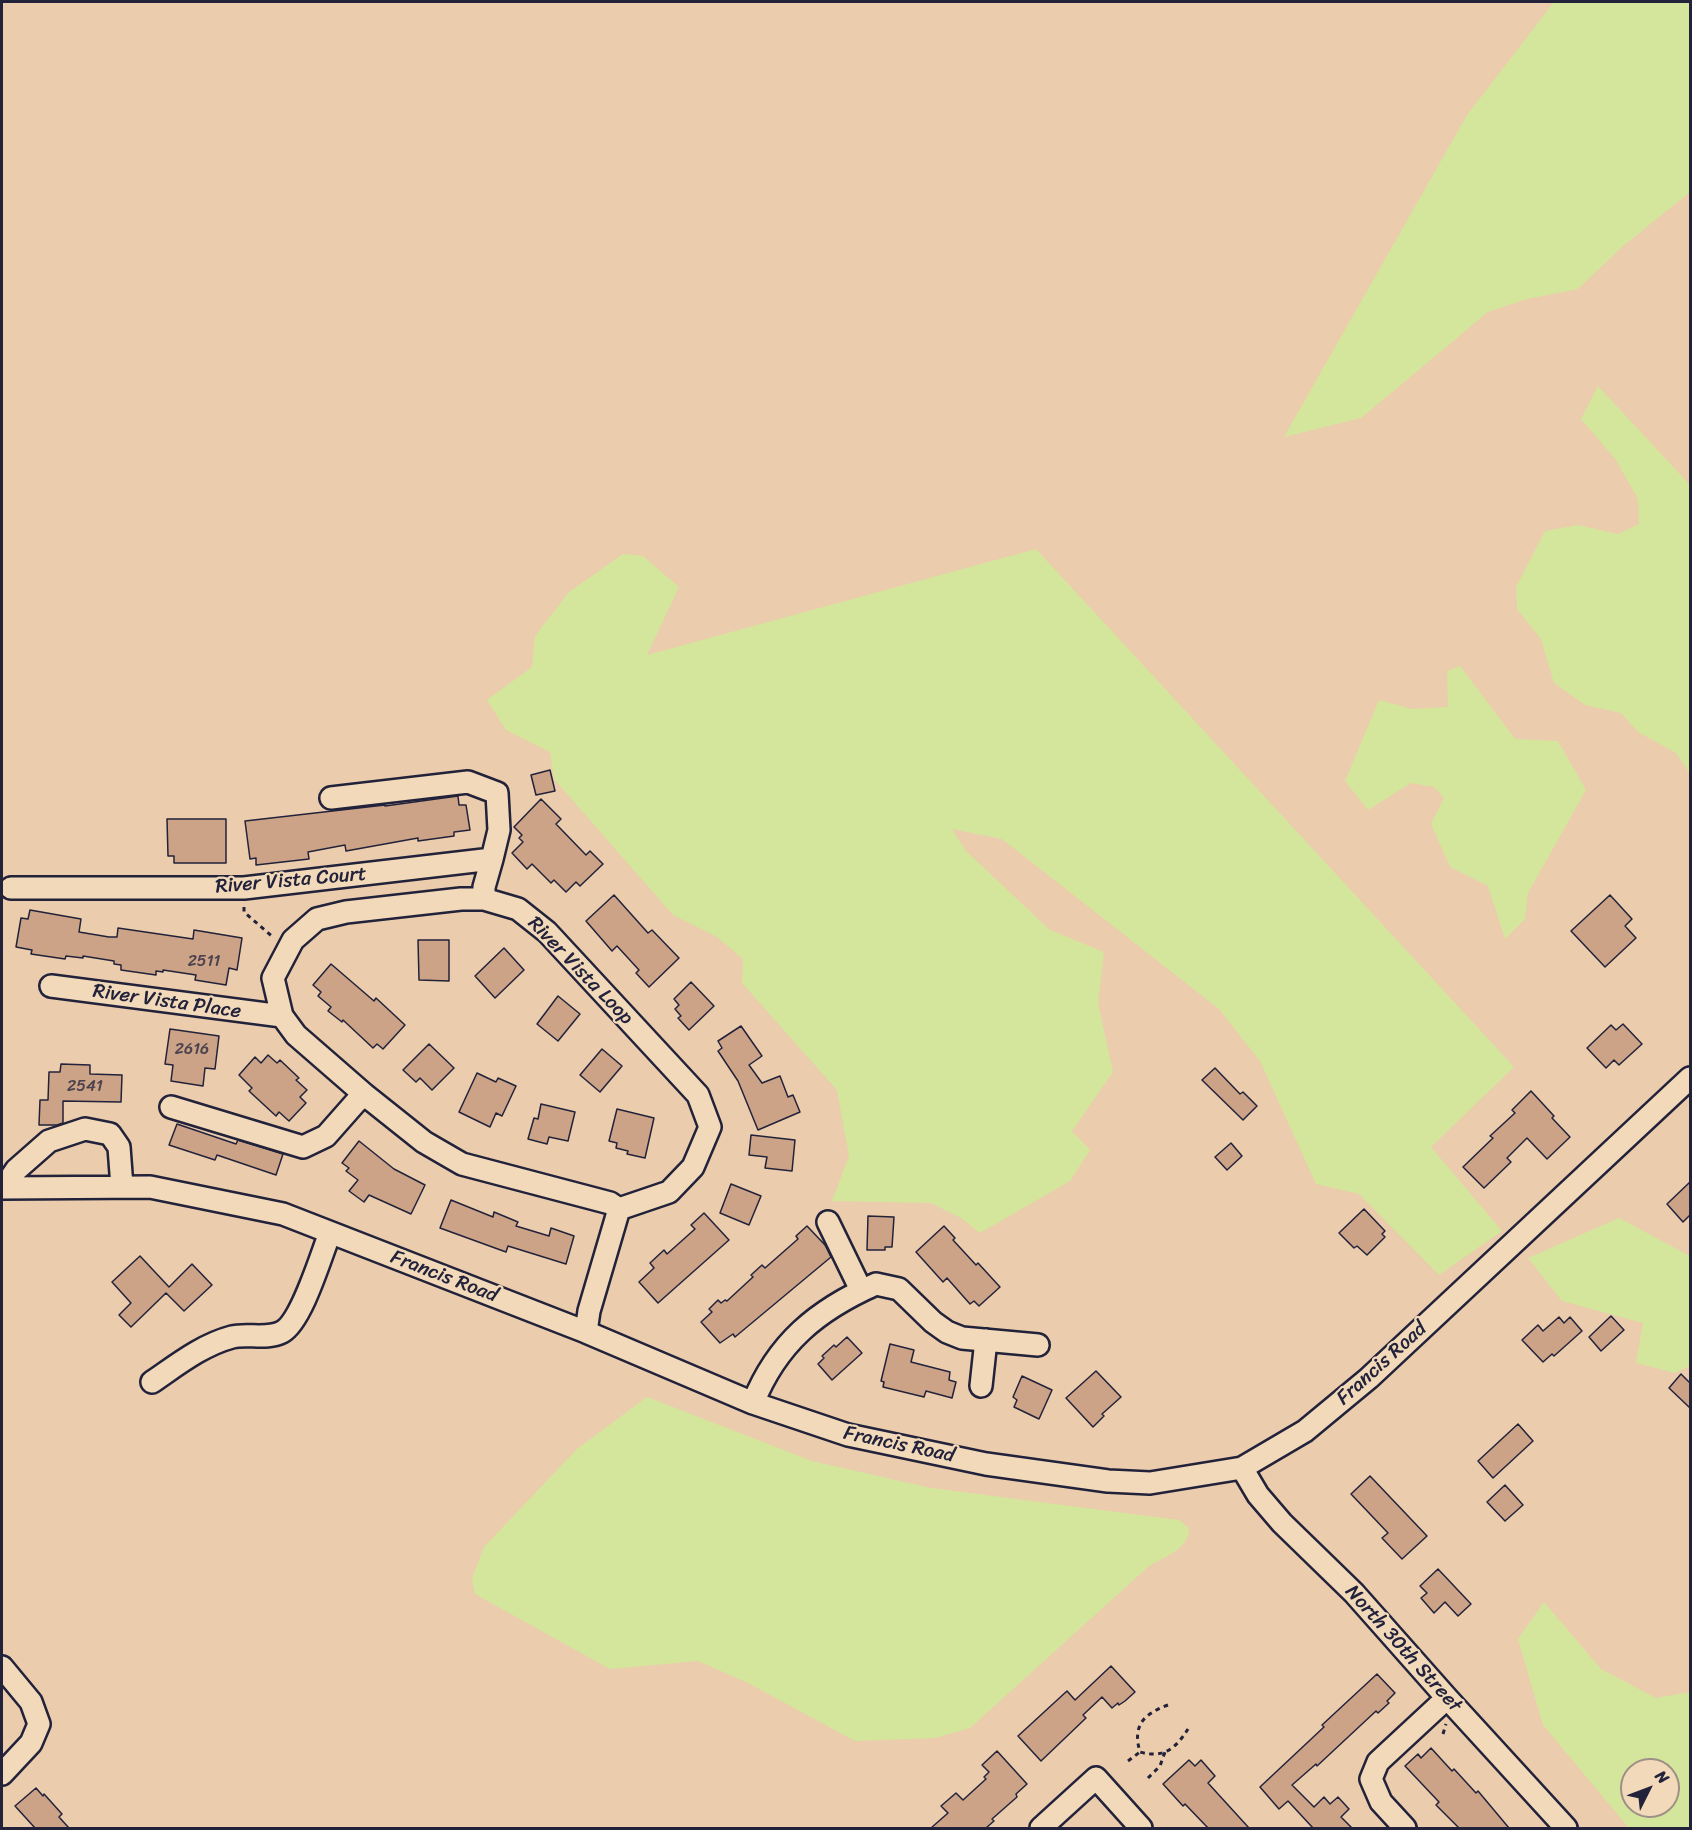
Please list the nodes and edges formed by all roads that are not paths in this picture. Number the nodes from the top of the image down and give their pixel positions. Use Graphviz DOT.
graph roads {
  1 [pos="331,798"];
  2 [pos="492,859"];
  3 [pos="11,888"];
  4 [pos="484,899"];
  5 [pos="51,986"];
  6 [pos="282,1016"];
  7 [pos="1690,1078"];
  8 [pos="365,1095"];
  9 [pos="171,1107"];
  10 [pos="122,1187"];
  11 [pos="3,1188"];
  12 [pos="619,1209"];
  13 [pos="828,1222"];
  14 [pos="330,1233"];
  15 [pos="868,1287"];
  16 [pos="586,1332"];
  17 [pos="986,1340"];
  18 [pos="1038,1345"];
  19 [pos="152,1382"];
  20 [pos="981,1386"];
  21 [pos="753,1403"];
  22 [pos="1242,1468"];
  23 [pos="2,1667"];
  24 [pos="1448,1698"];
  25 [pos="2,1774"];
  26 [pos="1041,1828"];
  27 [pos="1142,1828"];
  28 [pos="1405,1828"];
  29 [pos="1566,1828"];
  1 -- 2 [label="street"];
  2 -- 3 [label="street, River Vista Court"];
  2 -- 4 [label="street"];
  4 -- 6 [label="street, River Vista Loop"];
  4 -- 12 [label="street, River Vista Loop"];
  5 -- 6 [label="street, River Vista Place"];
  6 -- 8 [label="street, River Vista Loop"];
  7 -- 22 [label="street, Francis Road"];
  8 -- 9 [label="street"];
  8 -- 12 [label="street, River Vista Loop"];
  10 -- 11 [label="street, Francis Road"];
  10 -- 11 [label="street"];
  10 -- 14 [label="street, Francis Road"];
  12 -- 16 [label="street"];
  13 -- 15 [label="street"];
  14 -- 16 [label="street, Francis Road"];
  14 -- 19 [label="street"];
  15 -- 17 [label="street"];
  15 -- 21 [label="street"];
  16 -- 21 [label="street, Francis Road"];
  17 -- 18 [label="street"];
  17 -- 20 [label="street"];
  21 -- 22 [label="street, Francis Road"];
  22 -- 24 [label="street, North 30th Street"];
  23 -- 25 [label="street"];
  24 -- 28 [label="street"];
  24 -- 29 [label="street, North 30th Street"];
  26 -- 27 [label="street"];
}
